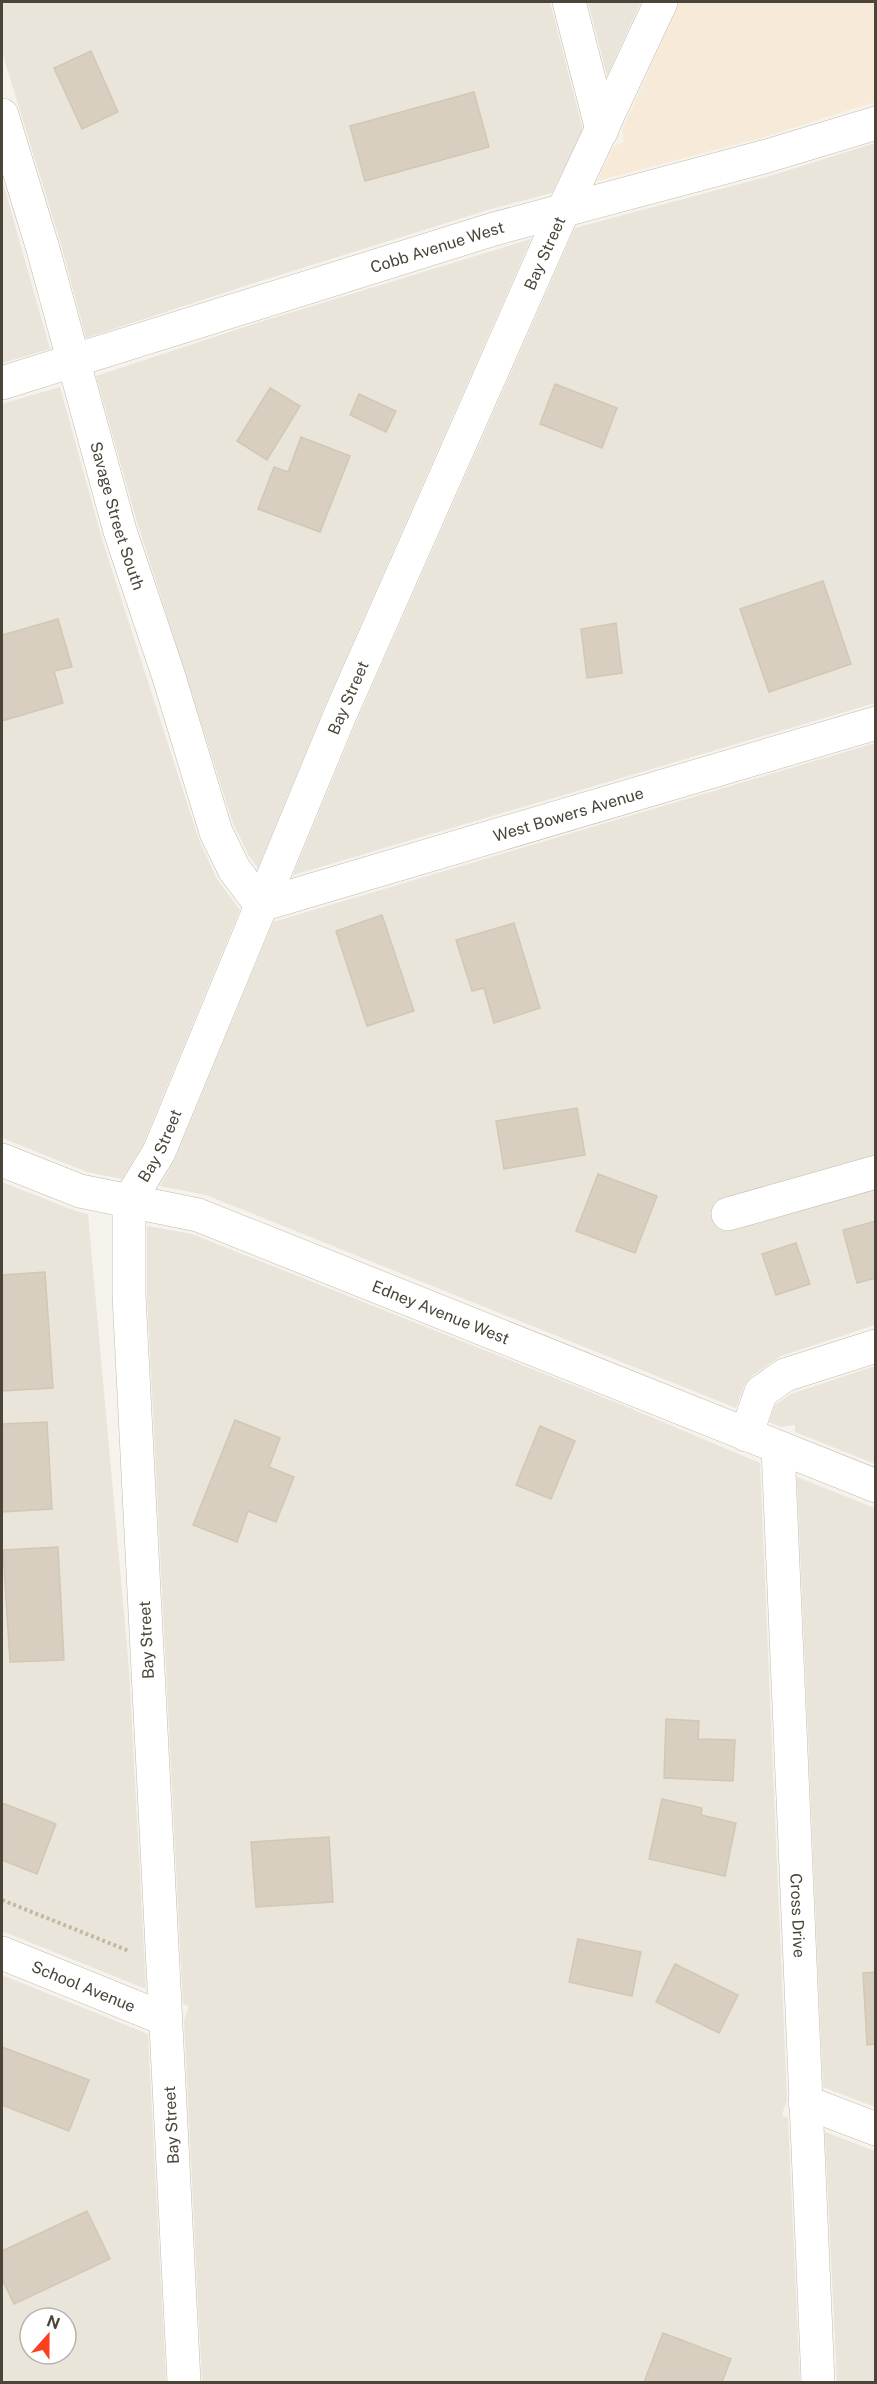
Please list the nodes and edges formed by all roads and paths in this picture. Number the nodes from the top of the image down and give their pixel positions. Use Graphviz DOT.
graph roads {
  1 [pos="569,2"];
  2 [pos="661,2"];
  3 [pos="2,115"];
  4 [pos="876,123"];
  5 [pos="602,130"];
  6 [pos="563,211"];
  7 [pos="73,363"];
  8 [pos="2,383"];
  9 [pos="876,723"];
  10 [pos="261,905"];
  11 [pos="2,1160"];
  12 [pos="876,1172"];
  13 [pos="129,1201"];
  14 [pos="728,1214"];
  15 [pos="876,1346"];
  16 [pos="746,1435"];
  17 [pos="778,1448"];
  18 [pos="876,1486"];
  19 [pos="2,1900"];
  20 [pos="2,1953"];
  21 [pos="162,1964"];
  22 [pos="165,2019"];
  23 [pos="805,2102"];
  24 [pos="876,2129"];
  25 [pos="184,2382"];
  26 [pos="818,2382"];
  1 -- 5 [label="street"];
  2 -- 5 [label="street, Bay Street"];
  3 -- 7 [label="street, Savage Street South"];
  4 -- 6 [label="street, Cobb Avenue West"];
  5 -- 6 [label="street, Bay Street"];
  6 -- 7 [label="street, Cobb Avenue West"];
  6 -- 10 [label="street, Bay Street"];
  7 -- 8 [label="street, Cobb Avenue West"];
  7 -- 10 [label="street, Savage Street South"];
  9 -- 10 [label="street, West Bowers Avenue"];
  10 -- 13 [label="street, Bay Street"];
  11 -- 13 [label="street, Edney Avenue West"];
  12 -- 14 [label="street"];
  13 -- 16 [label="street, Edney Avenue West"];
  13 -- 21 [label="street, Bay Street"];
  15 -- 16 [label="street"];
  16 -- 17 [label="street, Edney Avenue West"];
  17 -- 18 [label="street, Edney Avenue West"];
  17 -- 23 [label="street, Cross Drive"];
  19 -- 21 [label="path"];
  20 -- 22 [label="street, School Avenue"];
  21 -- 22 [label="street, Bay Street"];
  22 -- 25 [label="street, Bay Street"];
  23 -- 24 [label="street"];
  23 -- 26 [label="street, Cross Drive"];
}
